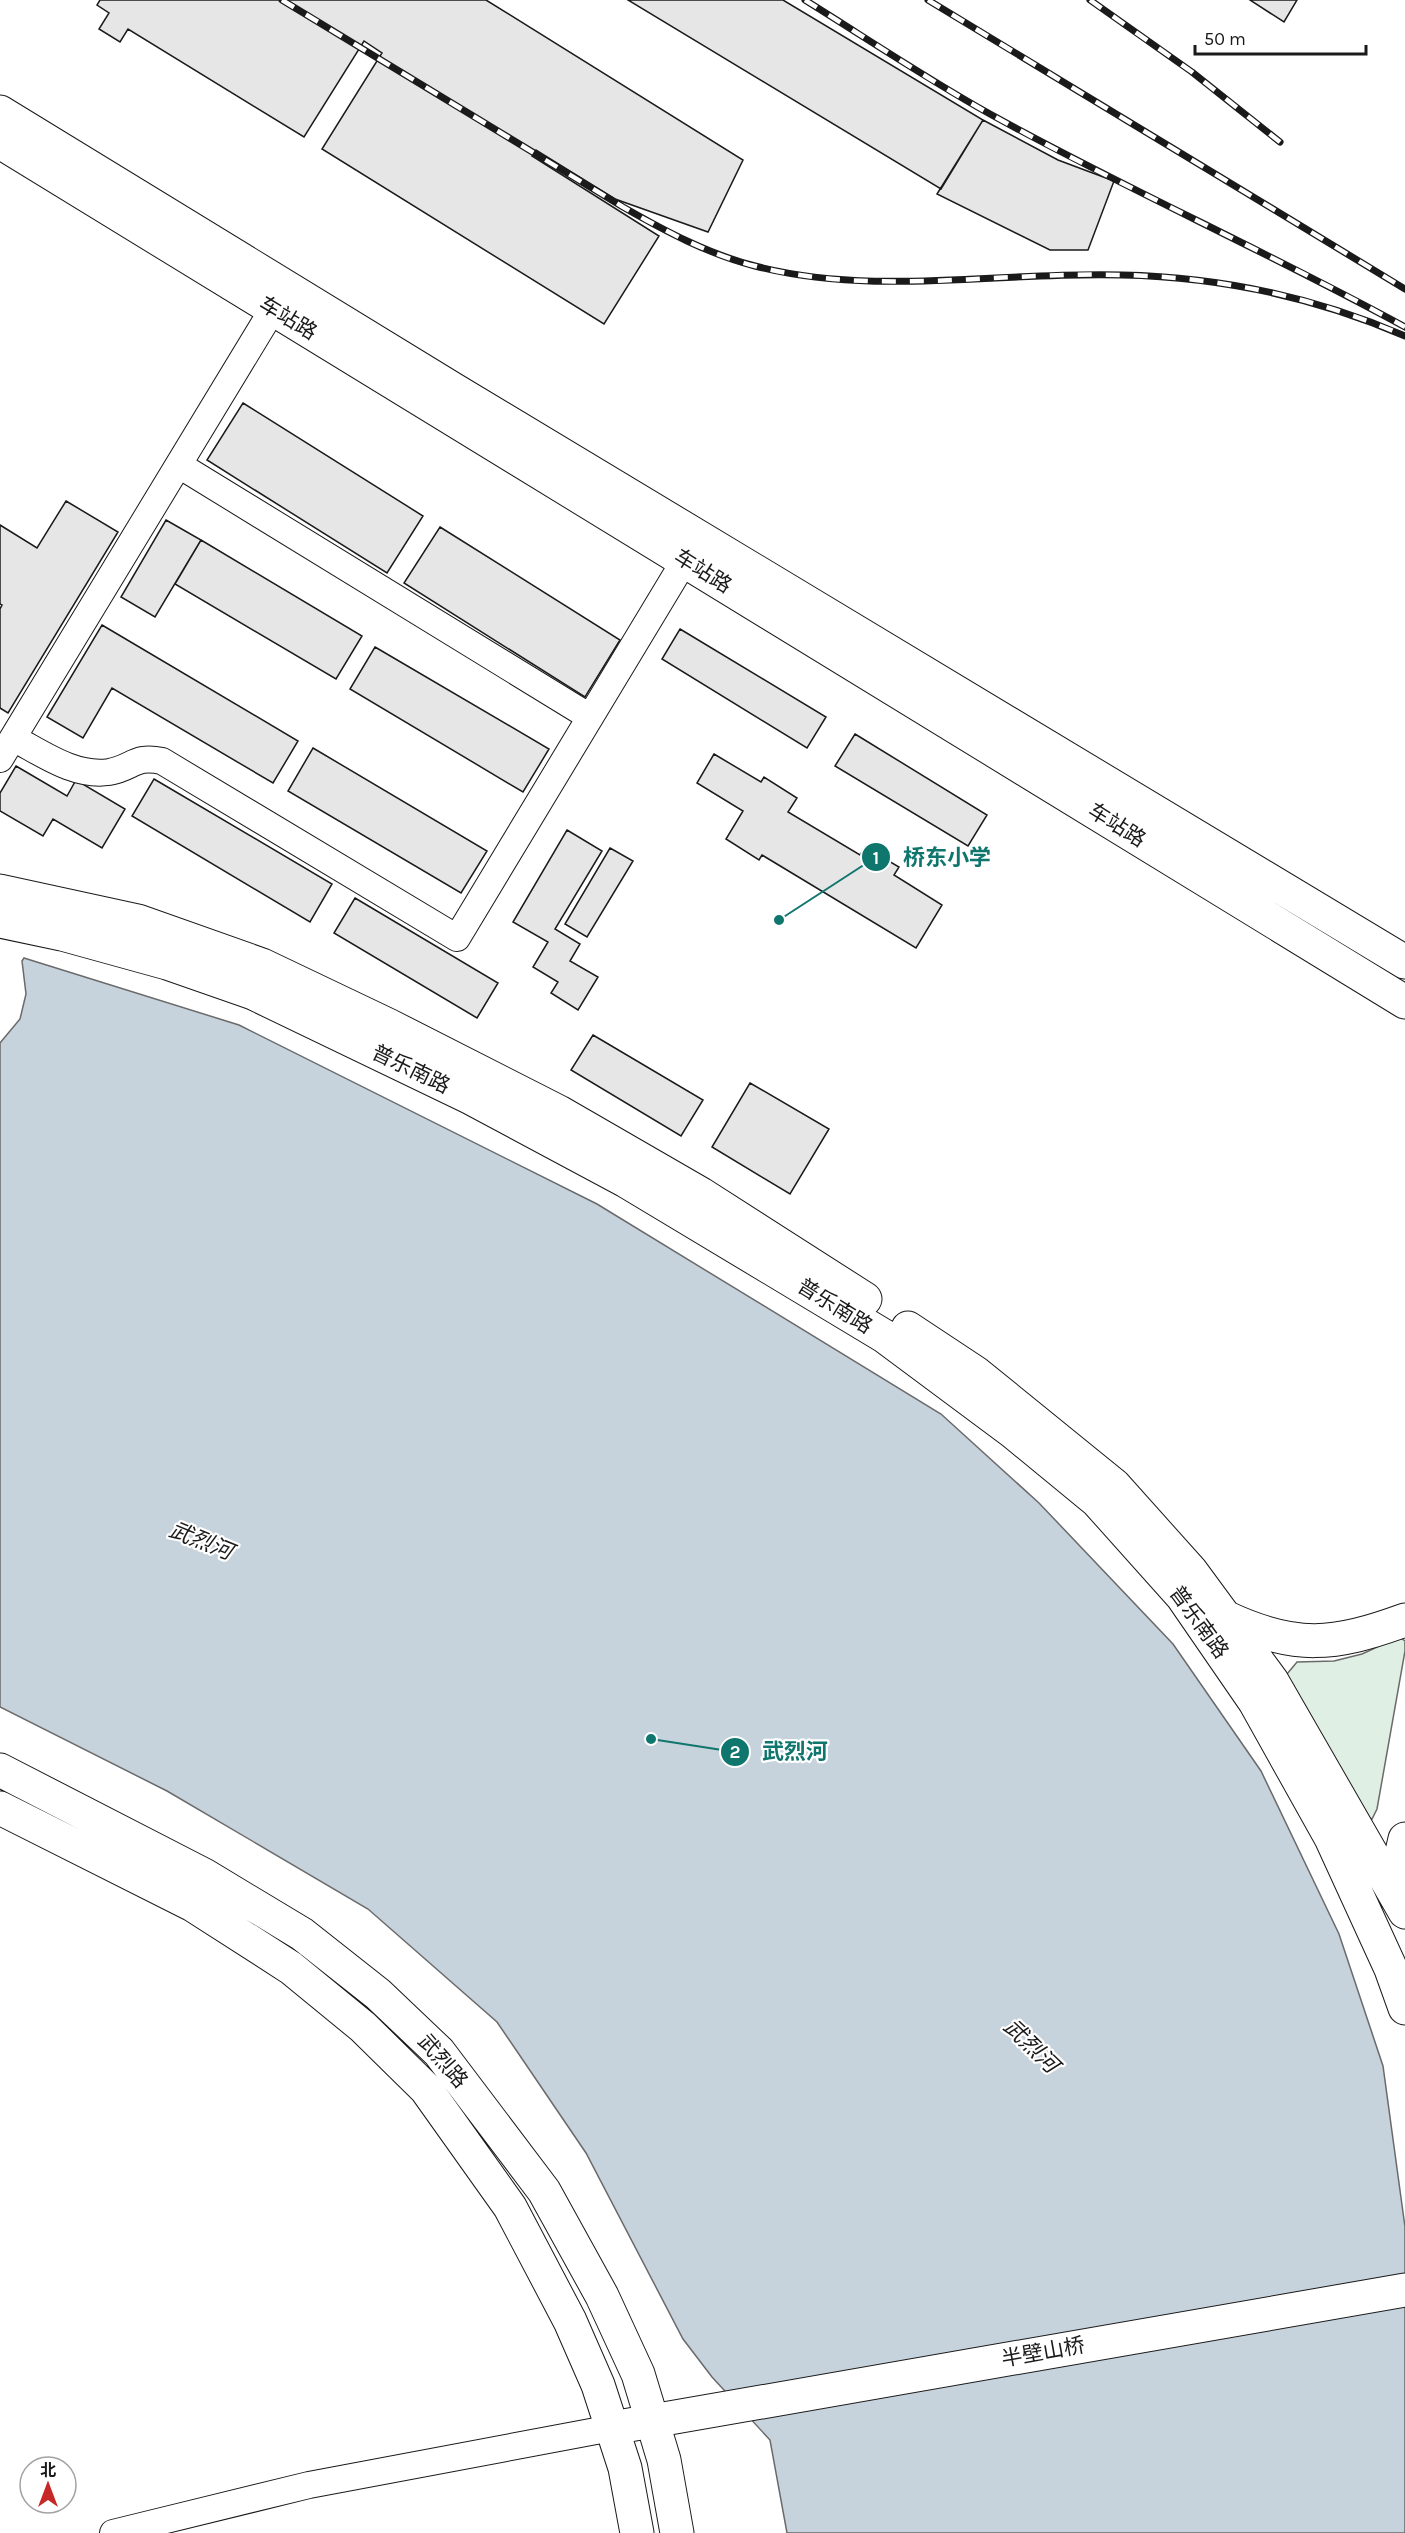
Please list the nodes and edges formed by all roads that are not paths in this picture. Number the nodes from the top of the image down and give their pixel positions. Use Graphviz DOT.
graph roads {
  1 [pos="0,112"];
  2 [pos="0,142"];
  3 [pos="273,309"];
  4 [pos="179,465"];
  5 [pos="685,560"];
  6 [pos="590,717"];
  7 [pos="13,738"];
  8 [pos="0,759"];
  9 [pos="0,891"];
  10 [pos="0,921"];
  11 [pos="1405,962"];
  12 [pos="1405,1002"];
  13 [pos="1224,1617"];
  14 [pos="1405,1620"];
  15 [pos="0,1770"];
  16 [pos="0,1808"];
  17 [pos="1405,1839"];
  18 [pos="1399,1901"];
  19 [pos="1405,2008"];
  20 [pos="1391,2293"];
  21 [pos="652,2420"];
  22 [pos="612,2427"];
  23 [pos="191,2523"];
  24 [pos="113,2533"];
  25 [pos="637,2533"];
  26 [pos="676,2533"];
  1 -- 11 [label="main road, 车站路"];
  2 -- 3 [label="main road, 车站路"];
  3 -- 4 [label="street"];
  3 -- 5 [label="main road, 车站路"];
  4 -- 6 [label="street"];
  4 -- 7 [label="street"];
  5 -- 6 [label="street"];
  5 -- 12 [label="main road, 车站路"];
  6 -- 7 [label="street"];
  7 -- 8 [label="street"];
  9 -- 13 [label="main road, 普乐南路"];
  10 -- 19 [label="main road, 普乐南路"];
  13 -- 14 [label="main road"];
  13 -- 18 [label="main road, 普乐南路"];
  15 -- 21 [label="main road, 武烈路"];
  16 -- 22 [label="main road, 武烈路"];
  17 -- 18 [label="main road"];
  20 -- 21 [label="main road, 半壁山桥"];
  21 -- 22 [label="main road, 半壁山桥"];
  21 -- 26 [label="main road, 武烈路"];
  22 -- 23 [label="street"];
  22 -- 25 [label="main road, 武烈路"];
  23 -- 24 [label="street"];
}
